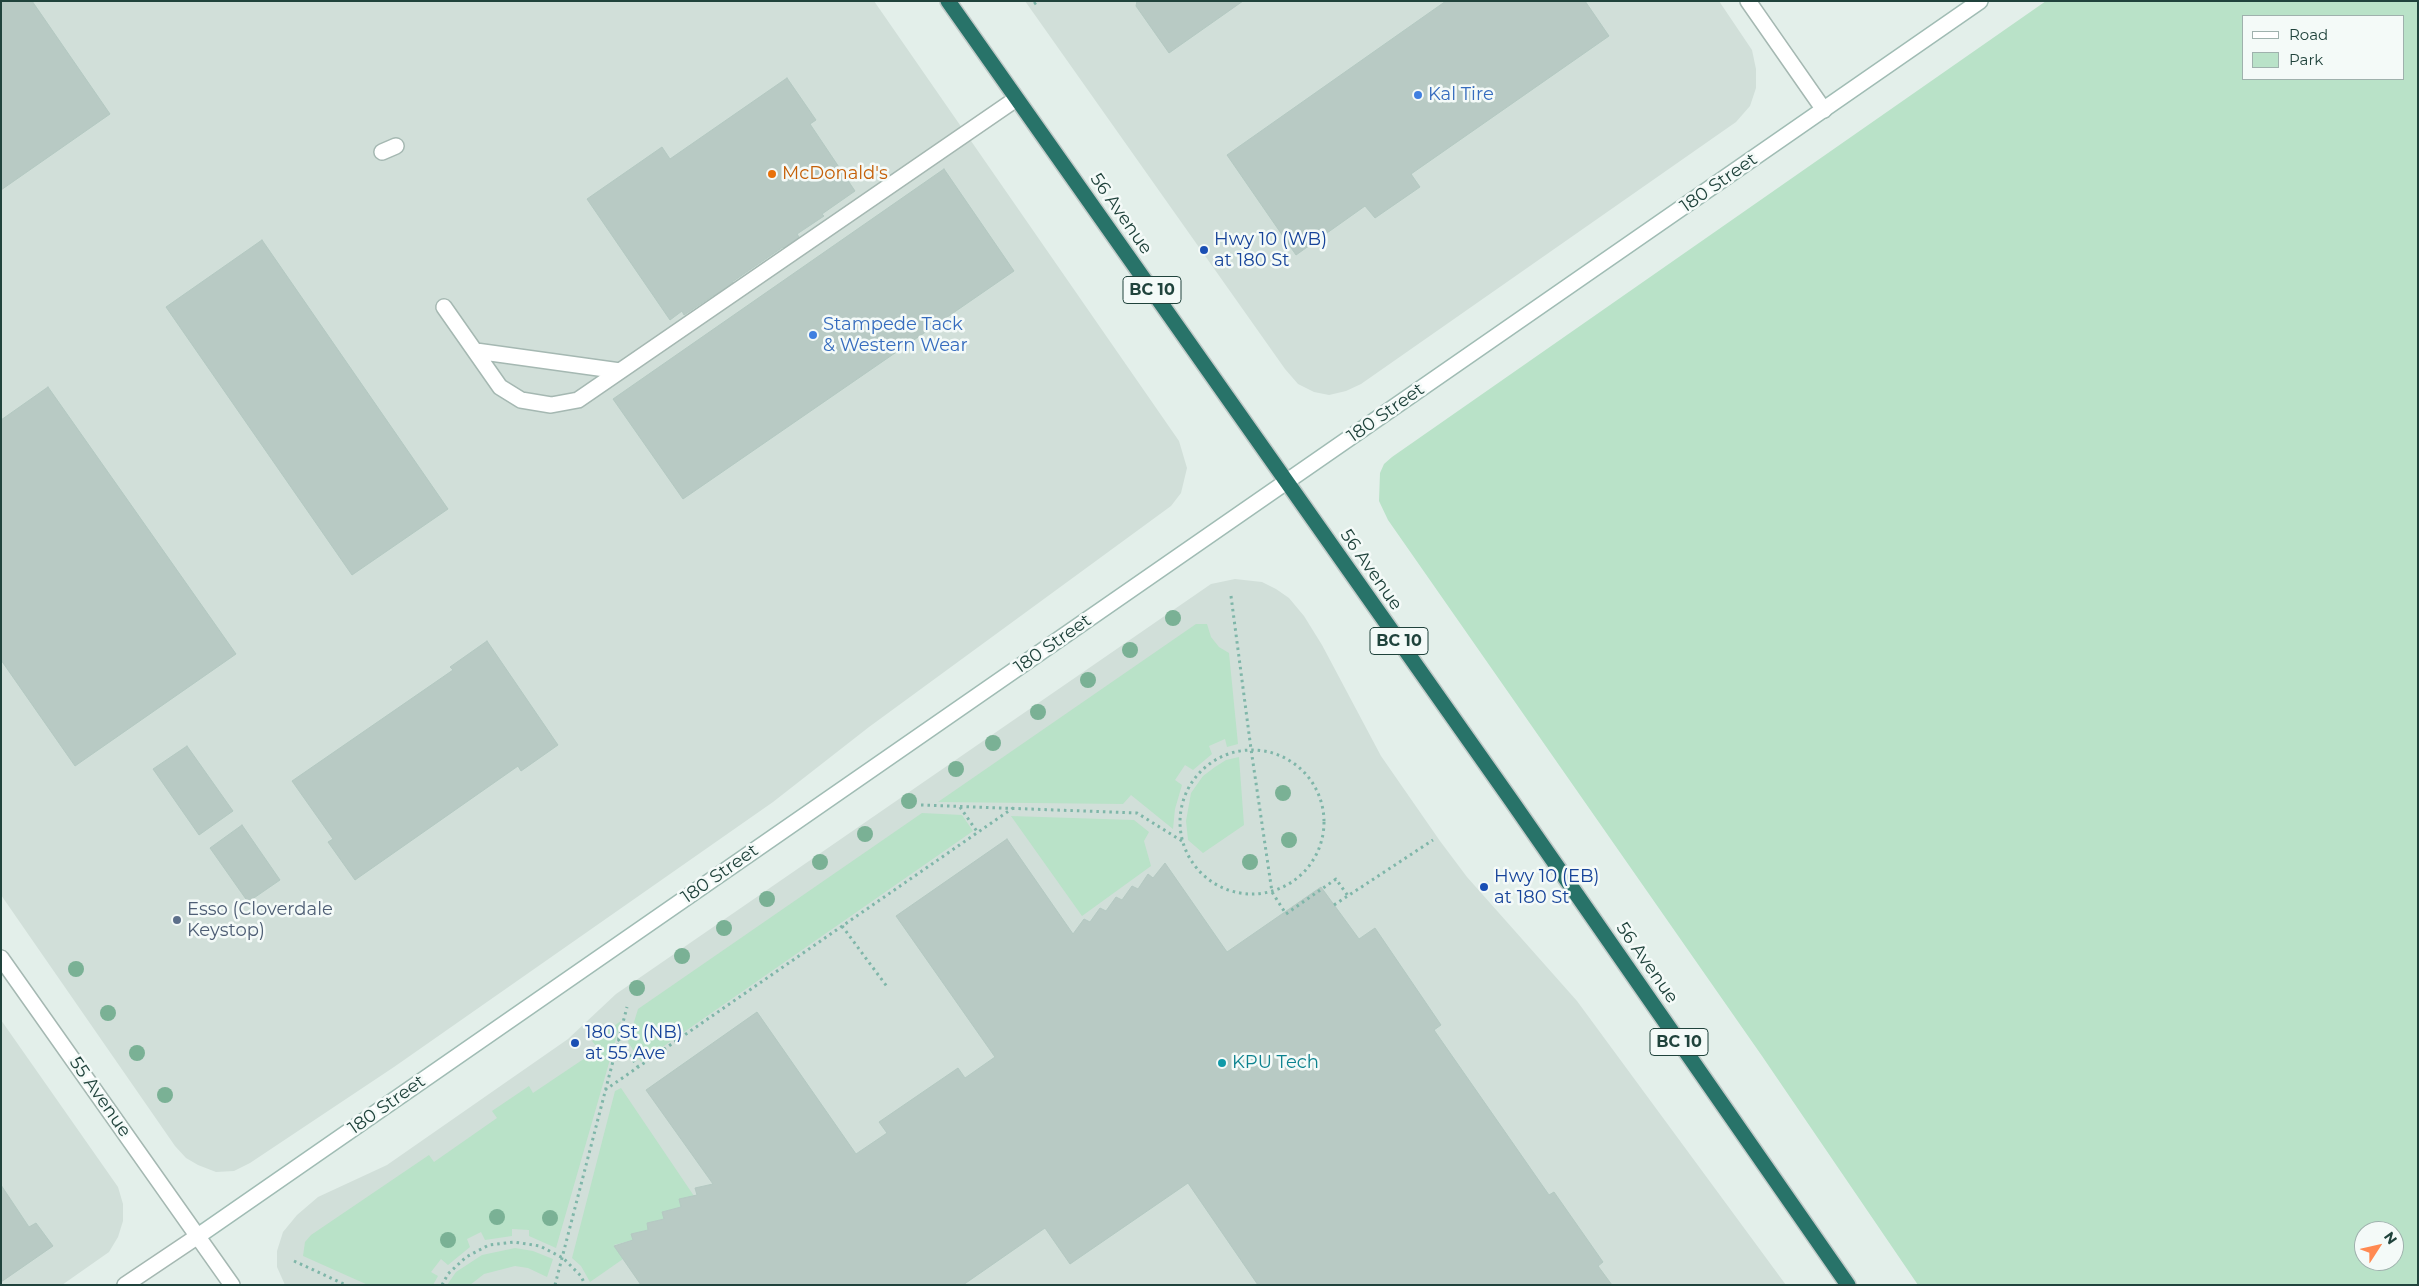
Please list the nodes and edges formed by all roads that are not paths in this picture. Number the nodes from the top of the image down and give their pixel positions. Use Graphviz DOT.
graph roads {
  1 [pos="948,1"];
  2 [pos="1748,1"];
  3 [pos="1980,1"];
  4 [pos="1016,99"];
  5 [pos="1824,110"];
  6 [pos="444,307"];
  7 [pos="476,351"];
  8 [pos="620,371"];
  9 [pos="1287,482"];
  10 [pos="1,958"];
  11 [pos="198,1236"];
  12 [pos="125,1285"];
  13 [pos="232,1285"];
  14 [pos="1848,1285"];
  1 -- 4 [label="highway, 56 Avenue / BC 10"];
  2 -- 5 [label="street"];
  3 -- 5 [label="street, 180 Street"];
  4 -- 8 [label="street"];
  4 -- 9 [label="highway, 56 Avenue / BC 10"];
  5 -- 9 [label="street, 180 Street"];
  6 -- 7 [label="street"];
  7 -- 8 [label="street"];
  7 -- 8 [label="street"];
  9 -- 11 [label="street, 180 Street"];
  9 -- 14 [label="highway, 56 Avenue / BC 10"];
  10 -- 11 [label="street, 55 Avenue"];
  11 -- 12 [label="street, 180 Street"];
  11 -- 13 [label="street, 55 Avenue"];
}
